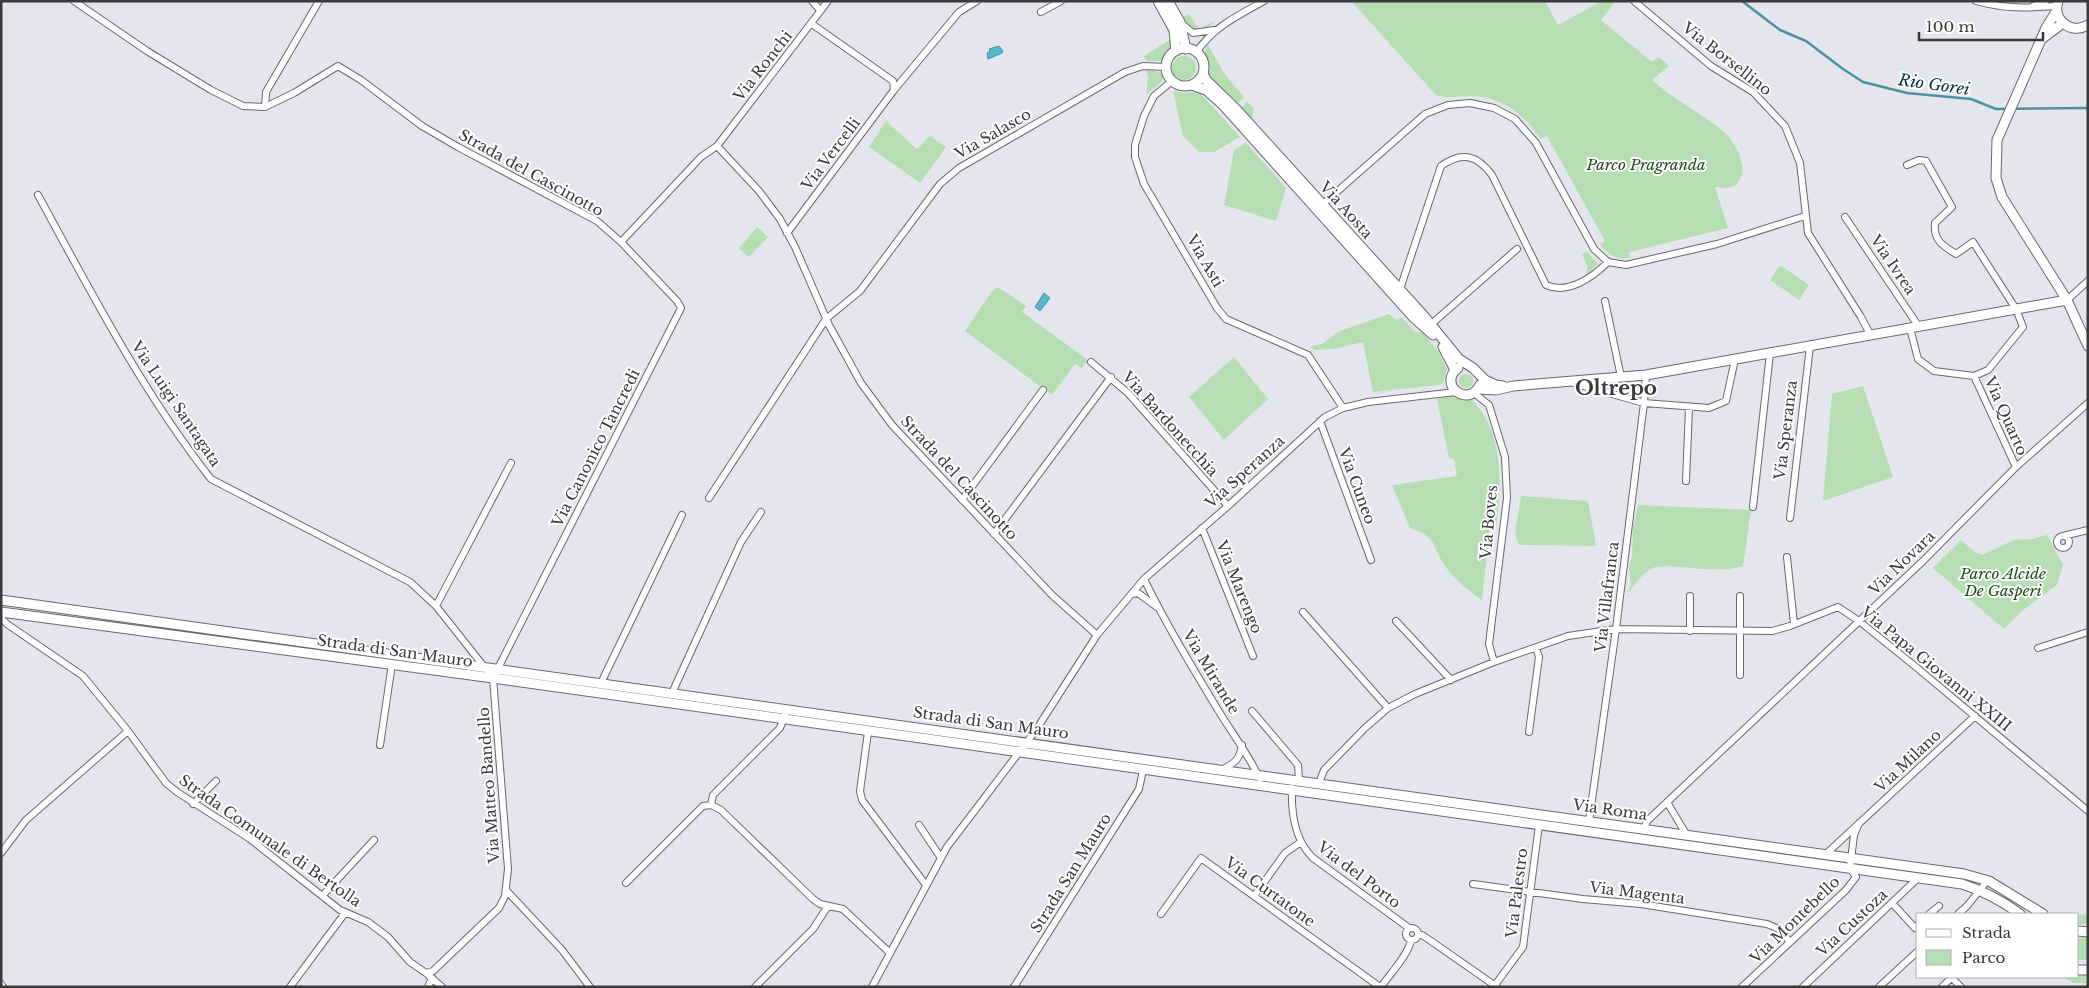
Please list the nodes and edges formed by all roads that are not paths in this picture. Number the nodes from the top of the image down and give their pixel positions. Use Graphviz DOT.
graph roads {
  1 [pos="74,1"];
  2 [pos="319,1"];
  3 [pos="812,1"];
  4 [pos="828,1"];
  5 [pos="977,1"];
  6 [pos="1061,1"];
  7 [pos="1158,1"];
  8 [pos="1168,1"];
  9 [pos="1264,1"];
  10 [pos="1634,1"];
  11 [pos="1976,1"];
  12 [pos="2046,1"];
  13 [pos="2057,7"];
  14 [pos="2024,9"];
  15 [pos="820,10"];
  16 [pos="1041,12"];
  17 [pos="1180,22"];
  18 [pos="2063,23"];
  19 [pos="812,24"];
  20 [pos="2087,27"];
  21 [pos="1215,30"];
  22 [pos="2042,38"];
  23 [pos="1186,49"];
  24 [pos="1176,51"];
  25 [pos="1196,53"];
  26 [pos="1166,67"];
  27 [pos="1203,73"];
  28 [pos="1172,81"];
  29 [pos="1192,85"];
  30 [pos="894,90"];
  31 [pos="265,107"];
  32 [pos="717,146"];
  33 [pos="1277,160"];
  34 [pos="1908,165"];
  35 [pos="38,195"];
  36 [pos="1323,204"];
  37 [pos="1805,216"];
  38 [pos="1846,217"];
  39 [pos="787,233"];
  40 [pos="621,242"];
  41 [pos="1517,249"];
  42 [pos="1608,262"];
  43 [pos="2088,281"];
  44 [pos="1400,289"];
  45 [pos="2067,300"];
  46 [pos="1605,301"];
  47 [pos="2016,309"];
  48 [pos="826,319"];
  49 [pos="1429,326"];
  50 [pos="1915,328"];
  51 [pos="1871,336"];
  52 [pos="1810,346"];
  53 [pos="2088,346"];
  54 [pos="1770,353"];
  55 [pos="1735,359"];
  56 [pos="1091,362"];
  57 [pos="1469,366"];
  58 [pos="1455,370"];
  59 [pos="1479,375"];
  60 [pos="1646,375"];
  61 [pos="1974,376"];
  62 [pos="1111,377"];
  63 [pos="1621,377"];
  64 [pos="1569,382"];
  65 [pos="1511,387"];
  66 [pos="1043,390"];
  67 [pos="1451,391"];
  68 [pos="1476,391"];
  69 [pos="1644,403"];
  70 [pos="2088,403"];
  71 [pos="1342,408"];
  72 [pos="1689,408"];
  73 [pos="2085,408"];
  74 [pos="1320,421"];
  75 [pos="512,463"];
  76 [pos="2016,467"];
  77 [pos="1686,481"];
  78 [pos="709,498"];
  79 [pos="962,500"];
  80 [pos="1228,506"];
  81 [pos="1753,507"];
  82 [pos="761,512"];
  83 [pos="682,515"];
  84 [pos="1790,518"];
  85 [pos="1202,528"];
  86 [pos="2088,530"];
  87 [pos="994,534"];
  88 [pos="2063,536"];
  89 [pos="1787,557"];
  90 [pos="1371,560"];
  91 [pos="1144,579"];
  92 [pos="1132,594"];
  93 [pos="1690,596"];
  94 [pos="1740,596"];
  95 [pos="1,600"];
  96 [pos="436,606"];
  97 [pos="1160,610"];
  98 [pos="1,612"];
  99 [pos="1303,612"];
  100 [pos="1,618"];
  101 [pos="1396,621"];
  102 [pos="1859,621"];
  103 [pos="1794,624"];
  104 [pos="1616,629"];
  105 [pos="1690,631"];
  106 [pos="1740,631"];
  107 [pos="2088,632"];
  108 [pos="1098,635"];
  109 [pos="1536,648"];
  110 [pos="2038,648"];
  111 [pos="1253,656"];
  112 [pos="1494,662"];
  113 [pos="392,664"];
  114 [pos="484,668"];
  115 [pos="498,669"];
  116 [pos="1740,675"];
  117 [pos="493,678"];
  118 [pos="1451,680"];
  119 [pos="601,682"];
  120 [pos="672,692"];
  121 [pos="785,708"];
  122 [pos="1388,708"];
  123 [pos="1252,711"];
  124 [pos="1975,716"];
  125 [pos="784,720"];
  126 [pos="128,731"];
  127 [pos="868,732"];
  128 [pos="1528,732"];
  129 [pos="1027,742"];
  130 [pos="380,745"];
  131 [pos="1242,745"];
  132 [pos="1017,753"];
  133 [pos="1192,765"];
  134 [pos="1223,769"];
  135 [pos="1143,770"];
  136 [pos="1258,774"];
  137 [pos="1191,776"];
  138 [pos="1296,779"];
  139 [pos="216,781"];
  140 [pos="1319,783"];
  141 [pos="1264,786"];
  142 [pos="1292,790"];
  143 [pos="1667,802"];
  144 [pos="192,804"];
  145 [pos="711,805"];
  146 [pos="2088,812"];
  147 [pos="1589,821"];
  148 [pos="1859,823"];
  149 [pos="919,825"];
  150 [pos="1539,825"];
  151 [pos="1644,829"];
  152 [pos="1686,834"];
  153 [pos="374,840"];
  154 [pos="1,842"];
  155 [pos="10,842"];
  156 [pos="1301,842"];
  157 [pos="1851,852"];
  158 [pos="1,853"];
  159 [pos="1826,854"];
  160 [pos="941,858"];
  161 [pos="1850,868"];
  162 [pos="1918,878"];
  163 [pos="1988,881"];
  164 [pos="626,883"];
  165 [pos="1473,884"];
  166 [pos="926,885"];
  167 [pos="506,890"];
  168 [pos="1980,890"];
  169 [pos="1530,892"];
  170 [pos="323,895"];
  171 [pos="1254,896"];
  172 [pos="2022,901"];
  173 [pos="1892,903"];
  174 [pos="828,906"];
  175 [pos="1939,906"];
  176 [pos="2016,912"];
  177 [pos="345,913"];
  178 [pos="1930,913"];
  179 [pos="1959,913"];
  180 [pos="2041,913"];
  181 [pos="1161,914"];
  182 [pos="1916,927"];
  183 [pos="1409,928"];
  184 [pos="1418,935"];
  185 [pos="1411,940"];
  186 [pos="1790,942"];
  187 [pos="890,953"];
  188 [pos="1916,953"];
  189 [pos="426,973"];
  190 [pos="432,978"];
  191 [pos="1951,978"];
  192 [pos="1,984"];
  193 [pos="873,985"];
  194 [pos="1496,986"];
  195 [pos="4,987"];
  196 [pos="290,987"];
  197 [pos="428,987"];
  198 [pos="442,987"];
  199 [pos="590,987"];
  200 [pos="755,987"];
  201 [pos="882,987"];
  202 [pos="1014,987"];
  203 [pos="1380,987"];
  204 [pos="1742,987"];
  205 [pos="1803,987"];
  206 [pos="1879,987"];
  207 [pos="1942,987"];
  1 -- 31 [label="street"];
  2 -- 31 [label="street"];
  3 -- 15 [label="street"];
  4 -- 15 [label="street, Via Ronchi"];
  5 -- 30 [label="street, Via Vercelli"];
  6 -- 16 [label="street"];
  7 -- 24 [label="main road"];
  8 -- 17 [label="main road"];
  9 -- 21 [label="street"];
  10 -- 37 [label="street, Via Borsellino"];
  11 -- 14 [label="street"];
  12 -- 14 [label="street"];
  13 -- 14 [label="street"];
  13 -- 18 [label="main road"];
  13 -- 22 [label="main road"];
  15 -- 19 [label="street, Via Ronchi"];
  17 -- 21 [label="street"];
  17 -- 23 [label="main road"];
  18 -- 20 [label="main road"];
  18 -- 22 [label="main road"];
  19 -- 30 [label="street"];
  19 -- 32 [label="street, Via Ronchi"];
  21 -- 25 [label="street"];
  22 -- 45 [label="main road"];
  23 -- 24 [label="main road"];
  23 -- 25 [label="main road"];
  24 -- 26 [label="main road"];
  25 -- 27 [label="main road"];
  26 -- 28 [label="main road"];
  26 -- 48 [label="street, Via Salasco"];
  27 -- 29 [label="main road"];
  27 -- 33 [label="main road, Via Aosta"];
  28 -- 29 [label="main road"];
  28 -- 71 [label="street, Via Asti"];
  29 -- 33 [label="main road, Via Aosta"];
  30 -- 39 [label="street, Via Vercelli"];
  31 -- 40 [label="street, Strada del Cascinotto"];
  32 -- 39 [label="street, Strada del Cascinotto"];
  32 -- 40 [label="street"];
  33 -- 36 [label="main road, Via Aosta"];
  33 -- 49 [label="main road, Via Aosta"];
  34 -- 47 [label="street"];
  35 -- 96 [label="street, Via Luigi Santagata"];
  36 -- 42 [label="street"];
  36 -- 44 [label="main road, Via Aosta"];
  37 -- 42 [label="street"];
  37 -- 51 [label="street, Via Borsellino"];
  38 -- 50 [label="street, Via Ivrea"];
  39 -- 48 [label="street, Strada del Cascinotto"];
  40 -- 115 [label="street, Via Canonico Tancredi"];
  41 -- 49 [label="street"];
  42 -- 44 [label="street"];
  43 -- 45 [label="street"];
  44 -- 49 [label="main road, Via Aosta"];
  45 -- 47 [label="main road"];
  45 -- 53 [label="main road"];
  46 -- 63 [label="street"];
  47 -- 50 [label="main road"];
  47 -- 61 [label="street"];
  48 -- 78 [label="street"];
  48 -- 79 [label="street, Strada del Cascinotto"];
  49 -- 57 [label="main road, Via Aosta"];
  49 -- 58 [label="main road, Via Aosta"];
  50 -- 51 [label="main road"];
  50 -- 61 [label="street"];
  51 -- 52 [label="main road"];
  52 -- 54 [label="main road"];
  52 -- 84 [label="street, Via Speranza"];
  54 -- 55 [label="main road"];
  54 -- 81 [label="street, Via Speranza"];
  55 -- 60 [label="main road"];
  55 -- 72 [label="street"];
  56 -- 62 [label="street, Via Bardonecchia"];
  57 -- 58 [label="main road"];
  57 -- 59 [label="main road"];
  58 -- 67 [label="main road"];
  59 -- 65 [label="main road"];
  59 -- 68 [label="main road"];
  60 -- 63 [label="main road"];
  60 -- 69 [label="street, Via Villafranca"];
  61 -- 76 [label="street, Via Quarto"];
  62 -- 80 [label="street, Via Bardonecchia"];
  62 -- 87 [label="street"];
  63 -- 64 [label="main road"];
  64 -- 65 [label="main road"];
  64 -- 69 [label="street"];
  65 -- 68 [label="main road"];
  66 -- 79 [label="street"];
  67 -- 68 [label="main road"];
  67 -- 71 [label="street, Via Speranza"];
  68 -- 112 [label="street, Via Boves"];
  69 -- 72 [label="street"];
  69 -- 104 [label="street, Via Villafranca"];
  70 -- 73 [label="street, Via Novara"];
  71 -- 74 [label="street, Via Speranza"];
  72 -- 77 [label="street"];
  73 -- 76 [label="street, Via Novara"];
  74 -- 80 [label="street, Via Speranza"];
  74 -- 90 [label="street, Via Cuneo"];
  75 -- 96 [label="street"];
  76 -- 102 [label="street, Via Novara"];
  79 -- 87 [label="street, Strada del Cascinotto"];
  80 -- 85 [label="street, Via Speranza"];
  82 -- 120 [label="street"];
  83 -- 119 [label="street"];
  85 -- 91 [label="street, Via Speranza"];
  85 -- 111 [label="street, Via Marengo"];
  86 -- 88 [label="street"];
  87 -- 108 [label="street, Strada del Cascinotto"];
  89 -- 103 [label="street"];
  91 -- 92 [label="street, Via Speranza"];
  91 -- 97 [label="street, Via Mirande"];
  92 -- 97 [label="street, Via Mirande"];
  92 -- 108 [label="street, Via Speranza"];
  93 -- 105 [label="street"];
  94 -- 106 [label="street"];
  95 -- 114 [label="main road, Strada di San Mauro"];
  96 -- 114 [label="street, Via Luigi Santagata"];
  97 -- 131 [label="street, Via Mirande"];
  98 -- 113 [label="main road, Strada di San Mauro"];
  99 -- 122 [label="street"];
  100 -- 126 [label="street, Strada Comunale di Bertolla"];
  101 -- 118 [label="street"];
  102 -- 103 [label="street, Via Papa Giovanni XXIII"];
  102 -- 124 [label="street, Via Papa Giovanni XXIII"];
  102 -- 143 [label="street, Via Novara"];
  103 -- 106 [label="street, Via Papa Giovanni XXIII"];
  104 -- 105 [label="street, Via Papa Giovanni XXIII"];
  104 -- 109 [label="street, Via Papa Giovanni XXIII"];
  104 -- 147 [label="street, Via Villafranca"];
  105 -- 106 [label="street, Via Papa Giovanni XXIII"];
  106 -- 116 [label="street"];
  107 -- 110 [label="street"];
  108 -- 129 [label="street"];
  109 -- 112 [label="street, Via Papa Giovanni XXIII"];
  109 -- 128 [label="street"];
  112 -- 118 [label="street, Via Papa Giovanni XXIII"];
  113 -- 117 [label="main road, Strada di San Mauro"];
  113 -- 130 [label="street"];
  114 -- 115 [label="main road, Strada di San Mauro"];
  114 -- 117 [label="street, Via Luigi Santagata"];
  115 -- 117 [label="street, Via Canonico Tancredi"];
  115 -- 119 [label="main road, Strada di San Mauro"];
  117 -- 125 [label="main road, Strada di San Mauro"];
  117 -- 167 [label="street, Via Matteo Bandello"];
  118 -- 122 [label="street, Via Papa Giovanni XXIII"];
  119 -- 120 [label="main road, Strada di San Mauro"];
  120 -- 121 [label="main road, Strada di San Mauro"];
  121 -- 125 [label="street"];
  121 -- 129 [label="main road, Strada di San Mauro"];
  122 -- 140 [label="street, Via Papa Giovanni XXIII"];
  123 -- 138 [label="street"];
  124 -- 146 [label="street, Via Papa Giovanni XXIII"];
  124 -- 148 [label="street, Via Milano"];
  125 -- 127 [label="main road, Strada di San Mauro"];
  125 -- 145 [label="street"];
  126 -- 144 [label="street, Strada Comunale di Bertolla"];
  126 -- 155 [label="street"];
  127 -- 132 [label="main road, Strada di San Mauro"];
  127 -- 166 [label="street"];
  129 -- 132 [label="street"];
  129 -- 133 [label="main road, Strada di San Mauro"];
  131 -- 134 [label="street"];
  131 -- 136 [label="street, Via Mirande"];
  132 -- 135 [label="main road, Strada di San Mauro"];
  132 -- 160 [label="street"];
  133 -- 134 [label="main road, Via Roma"];
  134 -- 136 [label="main road, Via Roma"];
  135 -- 137 [label="main road, Strada di San Mauro"];
  135 -- 202 [label="street, Strada San Mauro"];
  136 -- 138 [label="main road, Via Roma"];
  136 -- 141 [label="street, Via Mirande"];
  137 -- 141 [label="main road, Via Roma"];
  138 -- 140 [label="main road, Via Roma"];
  138 -- 142 [label="street, Via del Porto"];
  139 -- 144 [label="street, Strada Comunale di Bertolla"];
  140 -- 147 [label="main road, Via Roma"];
  141 -- 142 [label="main road, Via Roma"];
  142 -- 150 [label="main road, Via Roma"];
  142 -- 156 [label="street, Via del Porto"];
  143 -- 151 [label="street, Via Novara"];
  143 -- 152 [label="street"];
  144 -- 170 [label="street, Strada Comunale di Bertolla"];
  145 -- 164 [label="street"];
  145 -- 174 [label="street"];
  147 -- 151 [label="main road, Via Roma"];
  148 -- 157 [label="street, Via Milano"];
  148 -- 159 [label="street, Via Milano"];
  149 -- 160 [label="street"];
  150 -- 161 [label="main road, Via Roma"];
  150 -- 169 [label="street, Via Palestro"];
  151 -- 152 [label="main road, Via Roma"];
  152 -- 159 [label="main road, Via Roma"];
  153 -- 170 [label="street, Strada Comunale di Bertolla"];
  154 -- 155 [label="street"];
  155 -- 158 [label="street"];
  156 -- 171 [label="street"];
  156 -- 183 [label="street, Via del Porto"];
  157 -- 159 [label="main road, Via Roma"];
  157 -- 161 [label="street, Via Milano"];
  157 -- 163 [label="main road, Via Roma"];
  160 -- 166 [label="street"];
  161 -- 162 [label="main road, Via Roma"];
  161 -- 186 [label="street, Via Montebello"];
  162 -- 168 [label="main road, Via Roma"];
  162 -- 173 [label="street, Via Custoza"];
  163 -- 168 [label="street"];
  163 -- 172 [label="main road, Via Roma"];
  165 -- 169 [label="street, Via Magenta"];
  166 -- 187 [label="street"];
  167 -- 189 [label="street"];
  167 -- 199 [label="street"];
  168 -- 176 [label="main road, Via Roma"];
  168 -- 179 [label="street"];
  169 -- 186 [label="street, Via Magenta"];
  169 -- 194 [label="street, Via Palestro"];
  170 -- 177 [label="street, Strada Comunale di Bertolla"];
  171 -- 181 [label="street, Via Curtatone"];
  171 -- 203 [label="street, Via Curtatone"];
  172 -- 176 [label="street"];
  172 -- 180 [label="main road, Via Roma"];
  173 -- 182 [label="street"];
  173 -- 205 [label="street, Via Custoza"];
  174 -- 187 [label="street"];
  174 -- 200 [label="street"];
  175 -- 178 [label="street"];
  177 -- 189 [label="street, Strada Comunale di Bertolla"];
  177 -- 196 [label="street"];
  183 -- 184 [label="street"];
  183 -- 185 [label="street"];
  184 -- 185 [label="street"];
  184 -- 194 [label="street"];
  185 -- 203 [label="street"];
  186 -- 204 [label="street, Via Montebello"];
  187 -- 193 [label="street"];
  188 -- 206 [label="street"];
  189 -- 190 [label="street, Strada Comunale di Bertolla"];
  190 -- 197 [label="street"];
  190 -- 198 [label="street, Strada Comunale di Bertolla"];
  191 -- 207 [label="street"];
  192 -- 195 [label="street"];
  193 -- 201 [label="street"];
}
